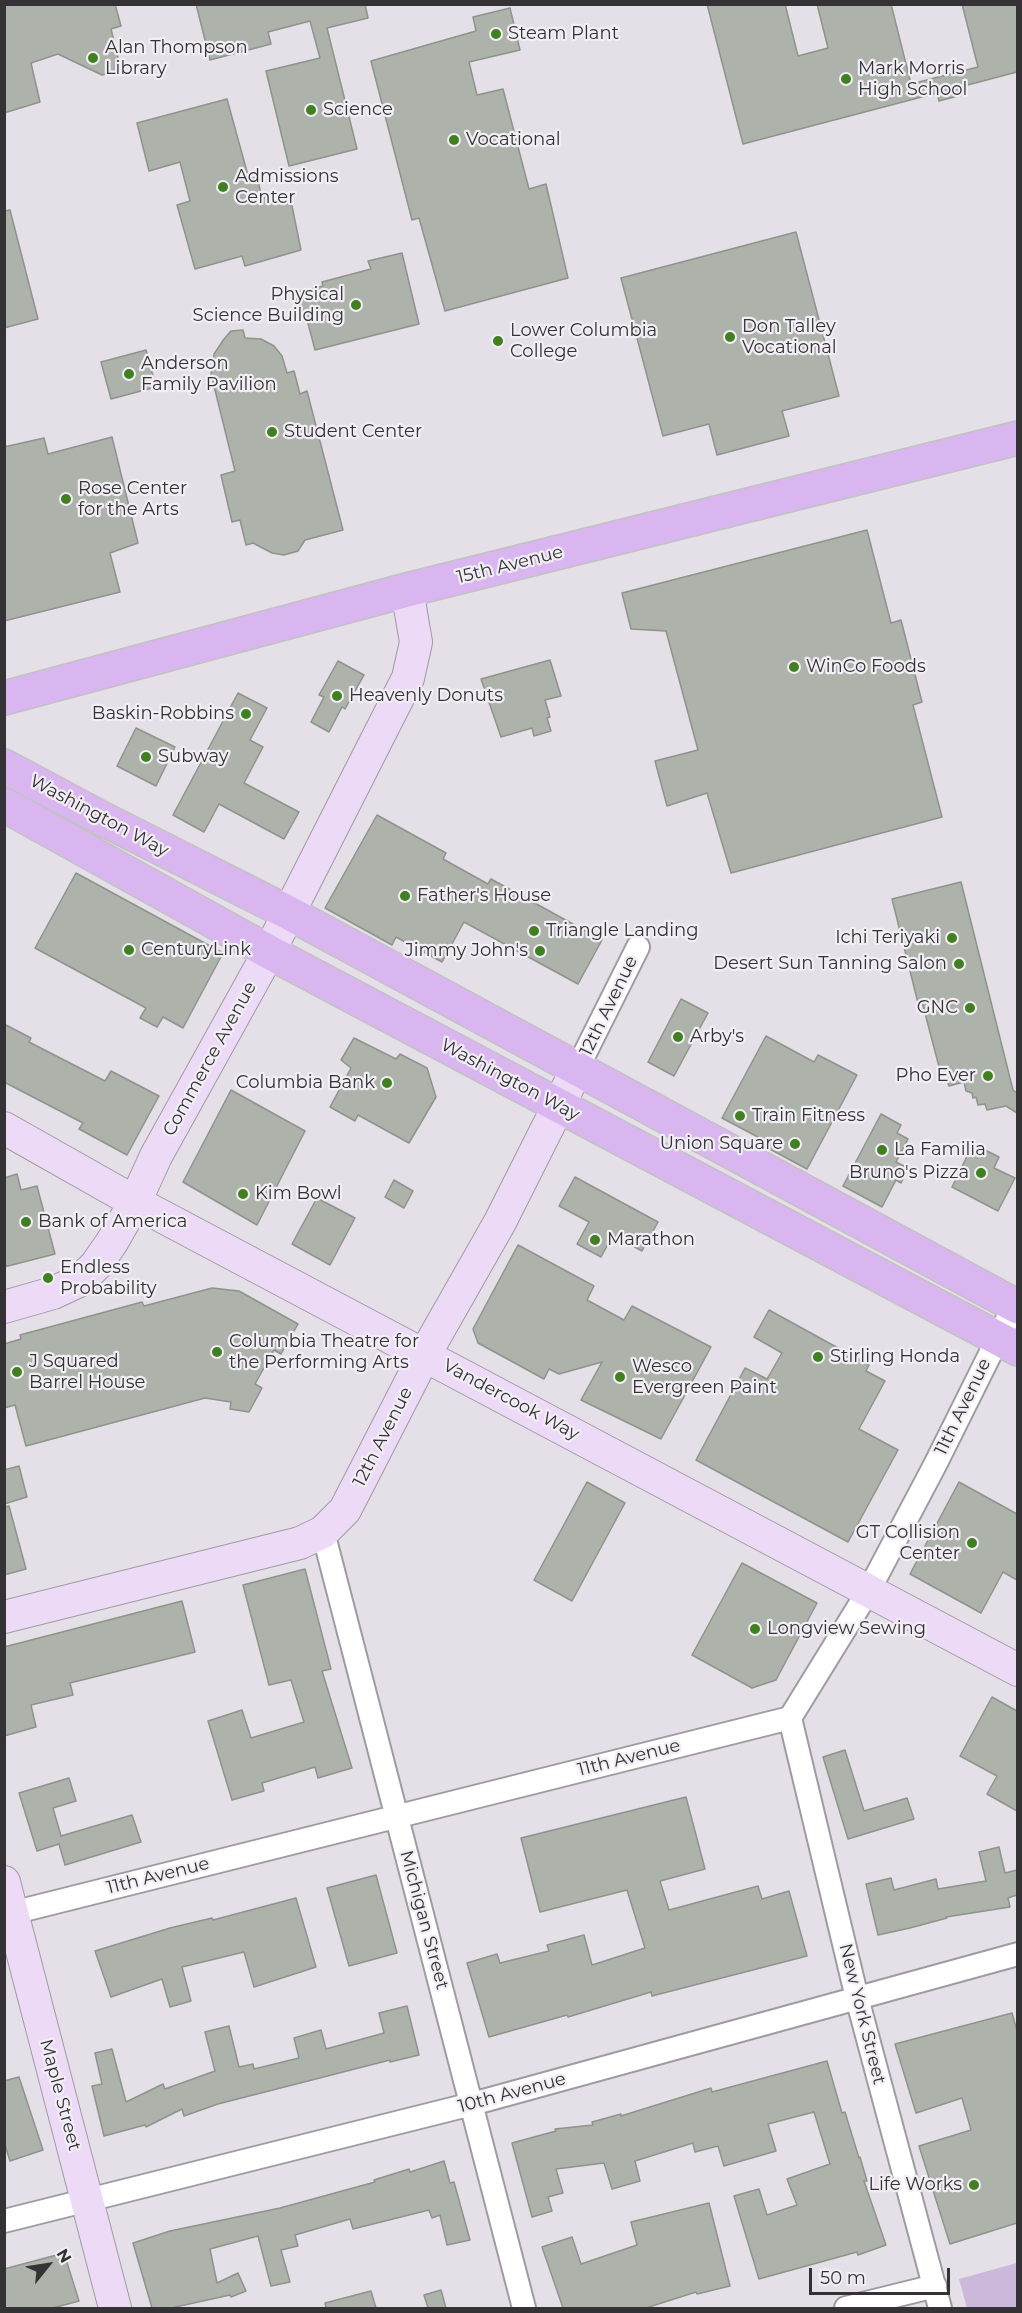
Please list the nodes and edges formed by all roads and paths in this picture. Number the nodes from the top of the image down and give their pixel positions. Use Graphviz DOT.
graph roads {
  1 [pos="1017,438"];
  2 [pos="407,590"];
  3 [pos="4,698"];
  4 [pos="4,766"];
  5 [pos="4,805"];
  6 [pos="289,913"];
  7 [pos="638,947"];
  8 [pos="269,952"];
  9 [pos="578,1069"];
  10 [pos="559,1106"];
  11 [pos="4,1128"];
  12 [pos="156,1156"];
  13 [pos="94,1177"];
  14 [pos="135,1202"];
  15 [pos="1016,1304"];
  16 [pos="4,1307"];
  17 [pos="1007,1344"];
  18 [pos="425,1354"];
  19 [pos="323,1532"];
  20 [pos="868,1590"];
  21 [pos="4,1617"];
  22 [pos="1017,1670"];
  23 [pos="790,1718"];
  24 [pos="397,1816"];
  25 [pos="4,1882"];
  26 [pos="8,1914"];
  27 [pos="1017,1954"];
  28 [pos="857,1998"];
  29 [pos="472,2104"];
  30 [pos="87,2199"];
  31 [pos="4,2221"];
  32 [pos="935,2286"];
  33 [pos="115,2308"];
  34 [pos="525,2308"];
  35 [pos="846,2308"];
  36 [pos="940,2308"];
  1 -- 2 [label="main road, 15th Avenue"];
  2 -- 3 [label="main road, 15th Avenue"];
  2 -- 6 [label="street, Commerce Avenue"];
  4 -- 6 [label="main road, Washington Way"];
  5 -- 8 [label="main road, Washington Way"];
  6 -- 8 [label="street, Commerce Avenue"];
  6 -- 9 [label="main road, Washington Way"];
  7 -- 9 [label="street, 12th Avenue"];
  8 -- 10 [label="main road, Washington Way"];
  8 -- 12 [label="street, Commerce Avenue"];
  9 -- 10 [label="street, 12th Avenue"];
  9 -- 15 [label="main road, Washington Way"];
  10 -- 17 [label="main road, Washington Way"];
  10 -- 18 [label="street, 12th Avenue"];
  11 -- 13 [label="street, Vandercook Way"];
  12 -- 13 [label="street"];
  12 -- 14 [label="street, Commerce Avenue"];
  13 -- 14 [label="street, Vandercook Way"];
  14 -- 16 [label="street, Commerce Avenue"];
  14 -- 18 [label="street, Vandercook Way"];
  15 -- 17 [label="street, 11th Avenue"];
  17 -- 20 [label="street, 11th Avenue"];
  18 -- 19 [label="street, 12th Avenue"];
  18 -- 20 [label="street, Vandercook Way"];
  19 -- 21 [label="street, 12th Avenue"];
  19 -- 24 [label="street, Michigan Street"];
  20 -- 22 [label="street, Vandercook Way"];
  20 -- 23 [label="street, 11th Avenue"];
  23 -- 24 [label="street, 11th Avenue"];
  23 -- 28 [label="street, New York Street"];
  24 -- 26 [label="street, 11th Avenue"];
  24 -- 29 [label="street, Michigan Street"];
  25 -- 26 [label="street, Maple Street"];
  26 -- 30 [label="street, Maple Street"];
  27 -- 28 [label="street, 10th Avenue"];
  28 -- 29 [label="street, 10th Avenue"];
  28 -- 32 [label="street, New York Street"];
  29 -- 30 [label="street, 10th Avenue"];
  29 -- 34 [label="street, Michigan Street"];
  30 -- 31 [label="street, 10th Avenue"];
  30 -- 33 [label="street, Maple Street"];
  32 -- 35 [label="street"];
  32 -- 36 [label="street, New York Street"];
}
